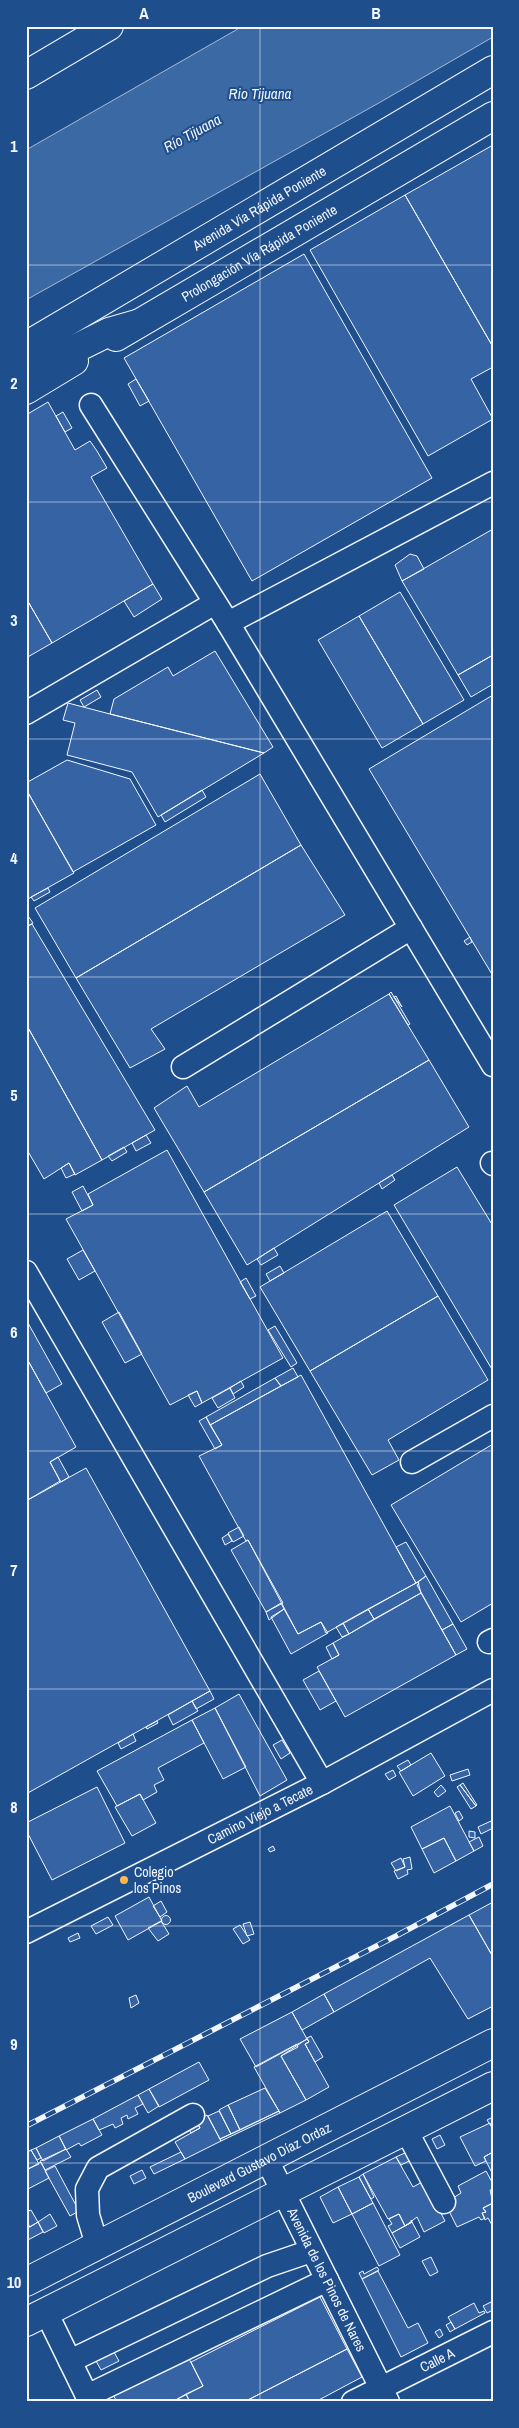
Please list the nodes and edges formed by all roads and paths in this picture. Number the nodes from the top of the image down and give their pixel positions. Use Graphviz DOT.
graph roads {
  1 [pos="109,26"];
  2 [pos="493,70"];
  3 [pos="26,75"];
  4 [pos="493,116"];
  5 [pos="136,324"];
  6 [pos="26,346"];
  7 [pos="26,373"];
  8 [pos="26,390"];
  9 [pos="91,405"];
  10 [pos="493,483"];
  11 [pos="214,603"];
  12 [pos="228,623"];
  13 [pos="26,713"];
  14 [pos="411,928"];
  15 [pos="493,1065"];
  16 [pos="183,1067"];
  17 [pos="26,1272"];
  18 [pos="493,1416"];
  19 [pos="412,1462"];
  20 [pos="493,1690"];
  21 [pos="322,1783"];
  22 [pos="26,1932"];
  23 [pos="493,2043"];
  24 [pos="493,2086"];
  25 [pos="193,2116"];
  26 [pos="406,2130"];
  27 [pos="266,2158"];
  28 [pos="284,2192"];
  29 [pos="444,2202"];
  30 [pos="96,2246"];
  31 [pos="311,2250"];
  32 [pos="327,2280"];
  33 [pos="26,2282"];
  34 [pos="36,2317"];
  35 [pos="493,2332"];
  36 [pos="70,2361"];
  37 [pos="384,2394"];
  38 [pos="89,2399"];
  39 [pos="353,2402"];
  1 -- 3 [label="main road"];
  2 -- 6 [label="main road, Avenida Vía Rápida Poniente"];
  4 -- 5 [label="main road, Prolongación Vía Rápida Poniente"];
  5 -- 7 [label="main road"];
  5 -- 8 [label="main road, Prolongación Vía Rápida Poniente"];
  9 -- 11 [label="street"];
  10 -- 12 [label="street"];
  11 -- 12 [label="street"];
  11 -- 13 [label="street"];
  12 -- 14 [label="street"];
  14 -- 15 [label="street"];
  14 -- 16 [label="street"];
  17 -- 21 [label="street"];
  18 -- 19 [label="street"];
  20 -- 21 [label="street, Camino Viejo a Tecate"];
  21 -- 22 [label="street, Camino Viejo a Tecate"];
  23 -- 27 [label="main road, Boulevard Gustavo Díaz Ordaz"];
  24 -- 26 [label="main road"];
  25 -- 30 [label="street"];
  26 -- 28 [label="main road"];
  26 -- 29 [label="street"];
  27 -- 28 [label="street, Avenida de los Pinos de Nares"];
  27 -- 30 [label="main road, Boulevard Gustavo Díaz Ordaz"];
  28 -- 31 [label="street, Avenida de los Pinos de Nares"];
  28 -- 34 [label="main road"];
  30 -- 33 [label="main road, Boulevard Gustavo Díaz Ordaz"];
  31 -- 32 [label="street, Avenida de los Pinos de Nares"];
  31 -- 36 [label="street"];
  32 -- 37 [label="street, Avenida de los Pinos de Nares"];
  32 -- 38 [label="street"];
  34 -- 36 [label="street"];
  35 -- 37 [label="street, Calle A"];
  36 -- 38 [label="street"];
  37 -- 39 [label="street, Calle A"];
}
